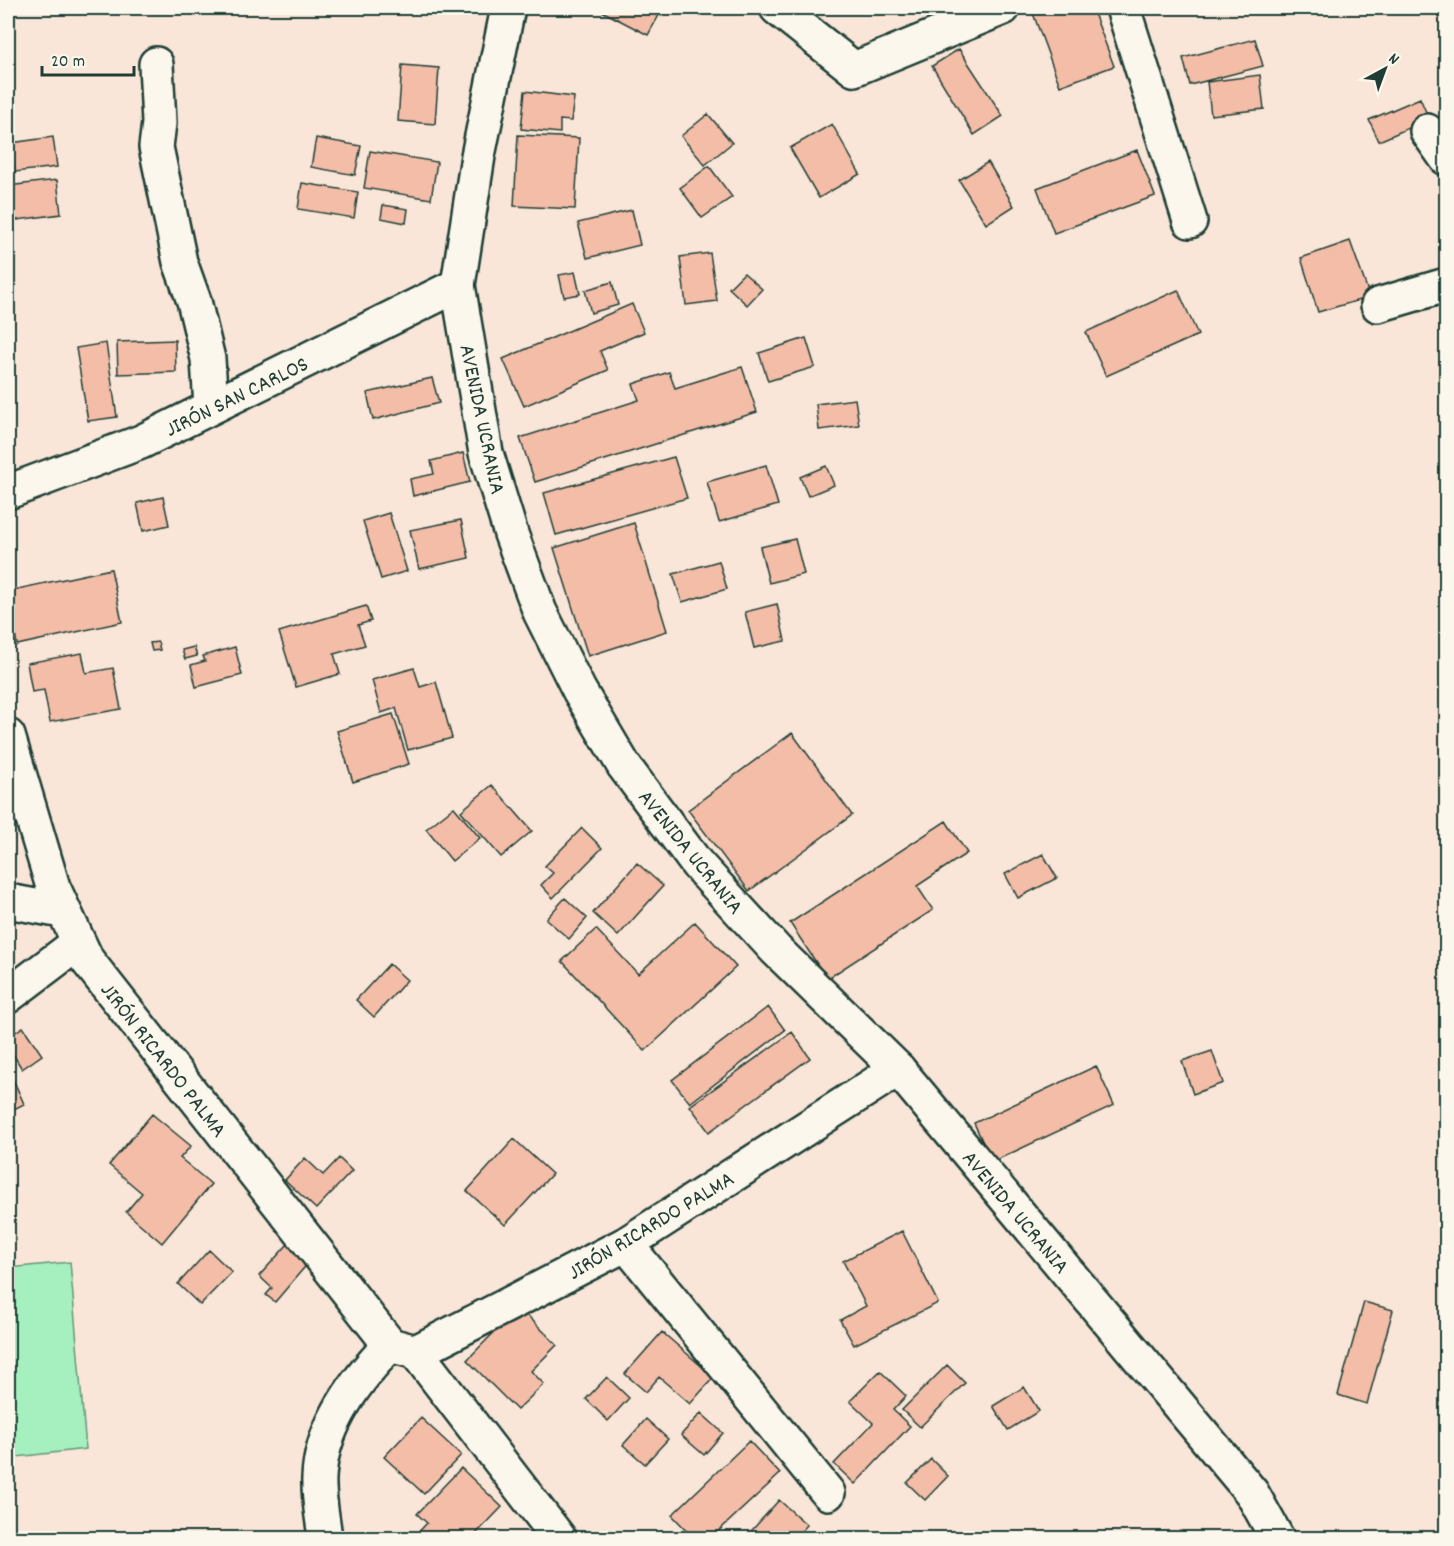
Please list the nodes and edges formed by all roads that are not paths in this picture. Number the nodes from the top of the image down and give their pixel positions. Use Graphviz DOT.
graph roads {
  1 [pos="508,8"];
  2 [pos="777,8"];
  3 [pos="1003,8"];
  4 [pos="1124,8"];
  5 [pos="156,64"];
  6 [pos="1427,131"];
  7 [pos="1446,158"];
  8 [pos="1190,221"];
  9 [pos="458,285"];
  10 [pos="1446,285"];
  11 [pos="1378,305"];
  12 [pos="211,407"];
  13 [pos="8,492"];
  14 [pos="8,736"];
  15 [pos="8,901"];
  16 [pos="62,911"];
  17 [pos="78,943"];
  18 [pos="8,996"];
  19 [pos="898,1069"];
  20 [pos="626,1244"];
  21 [pos="403,1349"];
  22 [pos="828,1494"];
  23 [pos="325,1539"];
  24 [pos="560,1539"];
  25 [pos="1277,1539"];
  1 -- 9 [label="street, AVENIDA UCRANIA"];
  2 -- 3 [label="street"];
  4 -- 8 [label="street"];
  5 -- 12 [label="street"];
  6 -- 7 [label="street"];
  9 -- 12 [label="street, JIRÓN SAN CARLOS"];
  9 -- 19 [label="street, AVENIDA UCRANIA"];
  10 -- 11 [label="street"];
  12 -- 13 [label="street, JIRÓN SAN CARLOS"];
  14 -- 16 [label="street, JIRÓN RICARDO PALMA"];
  15 -- 16 [label="street"];
  16 -- 17 [label="street, JIRÓN RICARDO PALMA"];
  17 -- 18 [label="street"];
  17 -- 21 [label="street, JIRÓN RICARDO PALMA"];
  19 -- 20 [label="street, JIRÓN RICARDO PALMA"];
  19 -- 25 [label="street, AVENIDA UCRANIA"];
  20 -- 21 [label="street, JIRÓN RICARDO PALMA"];
  20 -- 22 [label="street"];
  21 -- 23 [label="street, JIRÓN RICARDO PALMA"];
  21 -- 24 [label="street"];
}
